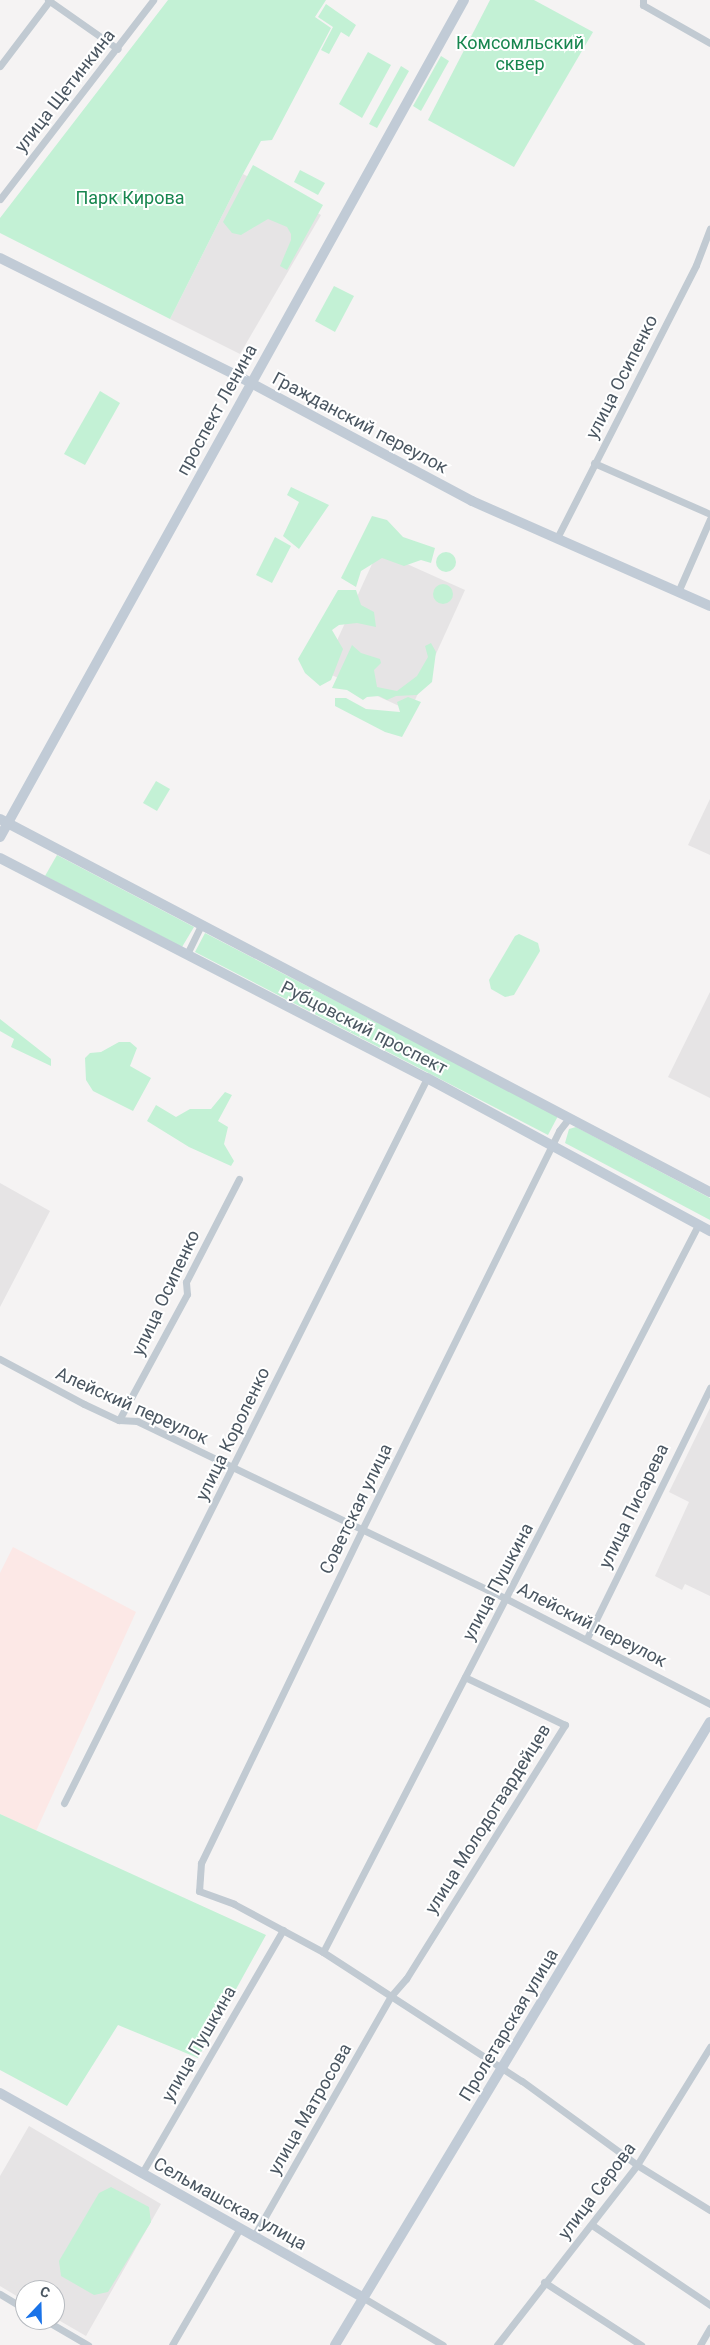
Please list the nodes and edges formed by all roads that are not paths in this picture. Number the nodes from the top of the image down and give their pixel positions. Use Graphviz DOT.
graph roads {
  1 [pos="49,0"];
  2 [pos="153,0"];
  3 [pos="464,0"];
  4 [pos="643,3"];
  5 [pos="710,44"];
  6 [pos="118,49"];
  7 [pos="0,66"];
  8 [pos="0,199"];
  9 [pos="710,229"];
  10 [pos="0,258"];
  11 [pos="251,383"];
  12 [pos="594,463"];
  13 [pos="710,514"];
  14 [pos="710,519"];
  15 [pos="557,538"];
  16 [pos="678,592"];
  17 [pos="710,606"];
  18 [pos="4,821"];
  19 [pos="0,837"];
  20 [pos="0,858"];
  21 [pos="201,925"];
  22 [pos="186,954"];
  23 [pos="428,1078"];
  24 [pos="569,1118"];
  25 [pos="552,1145"];
  26 [pos="239,1179"];
  27 [pos="710,1192"];
  28 [pos="698,1225"];
  29 [pos="710,1231"];
  30 [pos="0,1359"];
  31 [pos="710,1388"];
  32 [pos="119,1420"];
  33 [pos="233,1469"];
  34 [pos="362,1530"];
  35 [pos="508,1598"];
  36 [pos="587,1638"];
  37 [pos="465,1677"];
  38 [pos="710,1704"];
  39 [pos="710,1722"];
  40 [pos="64,1804"];
  41 [pos="282,1930"];
  42 [pos="323,1952"];
  43 [pos="391,1996"];
  44 [pos="710,2047"];
  45 [pos="502,2068"];
  46 [pos="0,2093"];
  47 [pos="637,2165"];
  48 [pos="142,2174"];
  49 [pos="710,2210"];
  50 [pos="592,2225"];
  51 [pos="240,2228"];
  52 [pos="254,2236"];
  53 [pos="544,2282"];
  54 [pos="0,2294"];
  55 [pos="362,2297"];
  56 [pos="15,2303"];
  57 [pos="710,2305"];
  58 [pos="710,2328"];
  59 [pos="62,2330"];
  60 [pos="88,2345"];
  61 [pos="172,2345"];
  62 [pos="335,2345"];
  63 [pos="443,2345"];
  64 [pos="496,2345"];
  65 [pos="641,2345"];
  66 [pos="700,2345"];
  1 -- 6 [label="street"];
  1 -- 7 [label="street"];
  2 -- 6 [label="street, улица Щетинкина"];
  3 -- 11 [label="street, проспект Ленина"];
  4 -- 5 [label="street"];
  6 -- 8 [label="street, улица Щетинкина"];
  9 -- 12 [label="street, улица Осипенко"];
  10 -- 11 [label="street, Гражданский переулок"];
  11 -- 15 [label="street, Гражданский переулок"];
  11 -- 18 [label="street, проспект Ленина"];
  12 -- 13 [label="street"];
  12 -- 15 [label="street, улица Осипенко"];
  14 -- 16 [label="street"];
  15 -- 16 [label="street, Гражданский переулок"];
  16 -- 17 [label="street, Гражданский переулок"];
  18 -- 19 [label="street, проспект Ленина"];
  18 -- 21 [label="street, Рубцовский проспект"];
  20 -- 22 [label="street, Рубцовский проспект"];
  21 -- 22 [label="street"];
  21 -- 24 [label="street, Рубцовский проспект"];
  22 -- 23 [label="street, Рубцовский проспект"];
  23 -- 25 [label="street, Рубцовский проспект"];
  23 -- 33 [label="street, улица Короленко"];
  24 -- 25 [label="street, Советская улица"];
  24 -- 27 [label="street, Рубцовский проспект"];
  25 -- 28 [label="street, Рубцовский проспект"];
  25 -- 34 [label="street, Советская улица"];
  26 -- 32 [label="street, улица Осипенко"];
  28 -- 29 [label="street, Рубцовский проспект"];
  28 -- 35 [label="street, улица Пушкина"];
  30 -- 32 [label="street, Алейский переулок"];
  31 -- 36 [label="street, улица Писарева"];
  32 -- 33 [label="street, Алейский переулок"];
  33 -- 34 [label="street, Алейский переулок"];
  33 -- 40 [label="street, улица Короленко"];
  34 -- 35 [label="street, Алейский переулок"];
  34 -- 41 [label="street, Советская улица"];
  35 -- 36 [label="street, Алейский переулок"];
  35 -- 37 [label="street, улица Пушкина"];
  36 -- 38 [label="street, Алейский переулок"];
  37 -- 42 [label="street, улица Пушкина"];
  37 -- 43 [label="street, улица Молодогвардейцев"];
  39 -- 45 [label="street, Пролетарская улица"];
  41 -- 42 [label="street"];
  41 -- 48 [label="street, улица Пушкина"];
  42 -- 43 [label="street"];
  43 -- 45 [label="street"];
  43 -- 52 [label="street, улица Матросова"];
  44 -- 47 [label="street, улица Серова"];
  45 -- 47 [label="street"];
  45 -- 55 [label="street, Пролетарская улица"];
  46 -- 48 [label="street, Сельмашская улица"];
  47 -- 49 [label="street"];
  47 -- 50 [label="street, улица Серова"];
  48 -- 51 [label="street, Сельмашская улица"];
  50 -- 53 [label="street, улица Серова"];
  50 -- 57 [label="street"];
  51 -- 52 [label="street, Сельмашская улица"];
  51 -- 61 [label="street"];
  52 -- 55 [label="street, Сельмашская улица"];
  53 -- 64 [label="street, улица Серова"];
  53 -- 65 [label="street"];
  54 -- 56 [label="street"];
  55 -- 62 [label="street, Пролетарская улица"];
  55 -- 63 [label="street, Сельмашская улица"];
  58 -- 66 [label="street"];
  59 -- 60 [label="street"];
}
